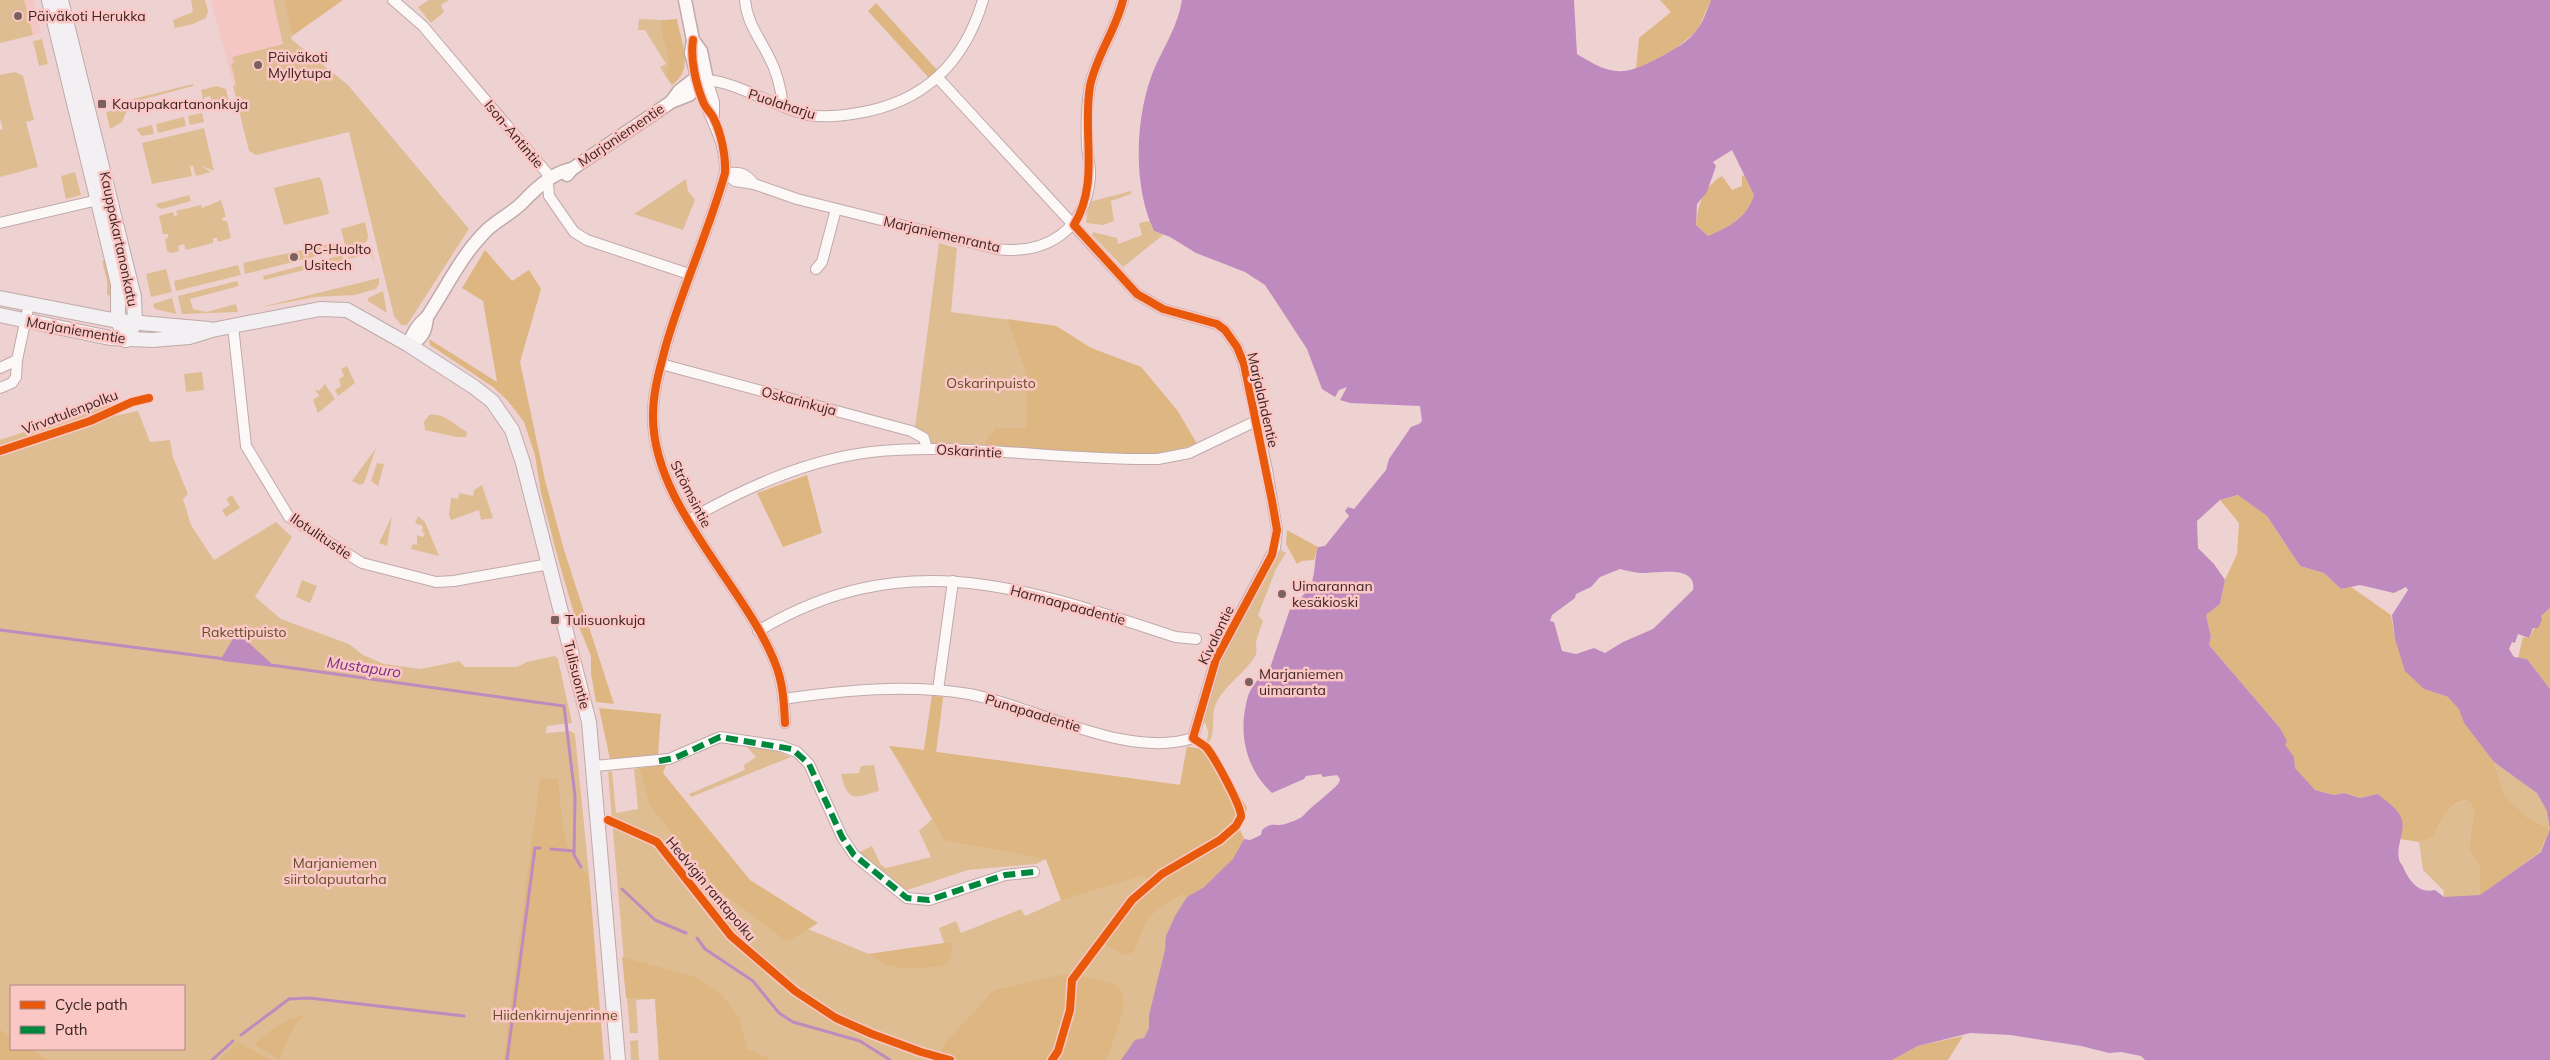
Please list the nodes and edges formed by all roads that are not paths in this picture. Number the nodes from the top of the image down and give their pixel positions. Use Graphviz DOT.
graph roads {
  1 [pos="49,0"];
  2 [pos="61,0"];
  3 [pos="393,0"];
  4 [pos="685,0"];
  5 [pos="745,0"];
  6 [pos="983,0"];
  7 [pos="1122,0"];
  8 [pos="938,78"];
  9 [pos="701,81"];
  10 [pos="783,106"];
  11 [pos="725,173"];
  12 [pos="548,185"];
  13 [pos="104,199"];
  14 [pos="836,209"];
  15 [pos="0,223"];
  16 [pos="1074,225"];
  17 [pos="816,269"];
  18 [pos="689,274"];
  19 [pos="0,298"];
  20 [pos="30,304"];
  21 [pos="0,315"];
  22 [pos="26,320"];
  23 [pos="118,321"];
  24 [pos="136,323"];
  25 [pos="233,326"];
  26 [pos="212,330"];
  27 [pos="126,340"];
  28 [pos="409,346"];
  29 [pos="17,360"];
  30 [pos="661,364"];
  31 [pos="0,368"];
  32 [pos="4,387"];
  33 [pos="1256,421"];
  34 [pos="927,450"];
  35 [pos="688,520"];
  36 [pos="1275,548"];
  37 [pos="549,564"];
  38 [pos="953,581"];
  39 [pos="758,631"];
  40 [pos="1196,639"];
  41 [pos="938,690"];
  42 [pos="783,699"];
  43 [pos="786,723"];
  44 [pos="1193,738"];
  45 [pos="595,766"];
  46 [pos="1034,872"];
  47 [pos="618,1060"];
  1 -- 13 [label="main road, Kauppakartanonkatu"];
  2 -- 13 [label="main road, Kauppakartanonkatu"];
  3 -- 12 [label="street, Ison-Antintie"];
  4 -- 9 [label="street"];
  5 -- 10 [label="street"];
  6 -- 8 [label="street, Puolaharju"];
  7 -- 16 [label="street"];
  8 -- 10 [label="street, Puolaharju"];
  8 -- 16 [label="street, Marjalahdentie"];
  9 -- 10 [label="street, Puolaharju"];
  9 -- 11 [label="street, Strömsintie"];
  9 -- 12 [label="street, Marjaniementie"];
  11 -- 14 [label="street, Marjaniemenranta"];
  11 -- 18 [label="street, Strömsintie"];
  12 -- 18 [label="street, Ison-Antintie"];
  12 -- 28 [label="street, Marjaniementie"];
  13 -- 15 [label="street"];
  13 -- 23 [label="main road, Kauppakartanonkatu"];
  13 -- 24 [label="main road, Kauppakartanonkatu"];
  14 -- 16 [label="street, Marjaniemenranta"];
  14 -- 17 [label="street"];
  16 -- 33 [label="street, Marjalahdentie"];
  18 -- 30 [label="street, Strömsintie"];
  19 -- 20 [label="main road, Marjaniementie"];
  20 -- 22 [label="street"];
  20 -- 23 [label="main road, Marjaniementie"];
  21 -- 22 [label="main road, Marjaniementie"];
  22 -- 27 [label="main road, Marjaniementie"];
  22 -- 29 [label="street"];
  23 -- 24 [label="main road, Marjaniementie"];
  23 -- 27 [label="main road, Kauppakartanonkatu"];
  24 -- 26 [label="main road, Marjaniementie"];
  24 -- 27 [label="main road, Kauppakartanonkatu"];
  25 -- 26 [label="main road, Marjaniementie"];
  25 -- 28 [label="main road, Marjaniementie"];
  25 -- 37 [label="street, Ilotulitustie"];
  26 -- 27 [label="main road, Marjaniementie"];
  28 -- 37 [label="main road, Tulisuontie"];
  29 -- 31 [label="street"];
  29 -- 32 [label="street"];
  30 -- 34 [label="street, Oskarinkuja"];
  30 -- 35 [label="street, Strömsintie"];
  33 -- 34 [label="street, Oskarintie"];
  33 -- 36 [label="street, Marjalahdentie"];
  34 -- 35 [label="street, Oskarintie"];
  35 -- 39 [label="street, Strömsintie"];
  36 -- 44 [label="street, Kivalontie"];
  37 -- 45 [label="main road, Tulisuontie"];
  38 -- 39 [label="street, Harmaapaadentie"];
  38 -- 40 [label="street, Harmaapaadentie"];
  38 -- 41 [label="street"];
  39 -- 42 [label="street, Strömsintie"];
  41 -- 42 [label="street, Punapaadentie"];
  41 -- 44 [label="street, Punapaadentie"];
  42 -- 43 [label="street, Strömsintie"];
  45 -- 46 [label="street"];
  45 -- 47 [label="main road, Tulisuontie"];
}
